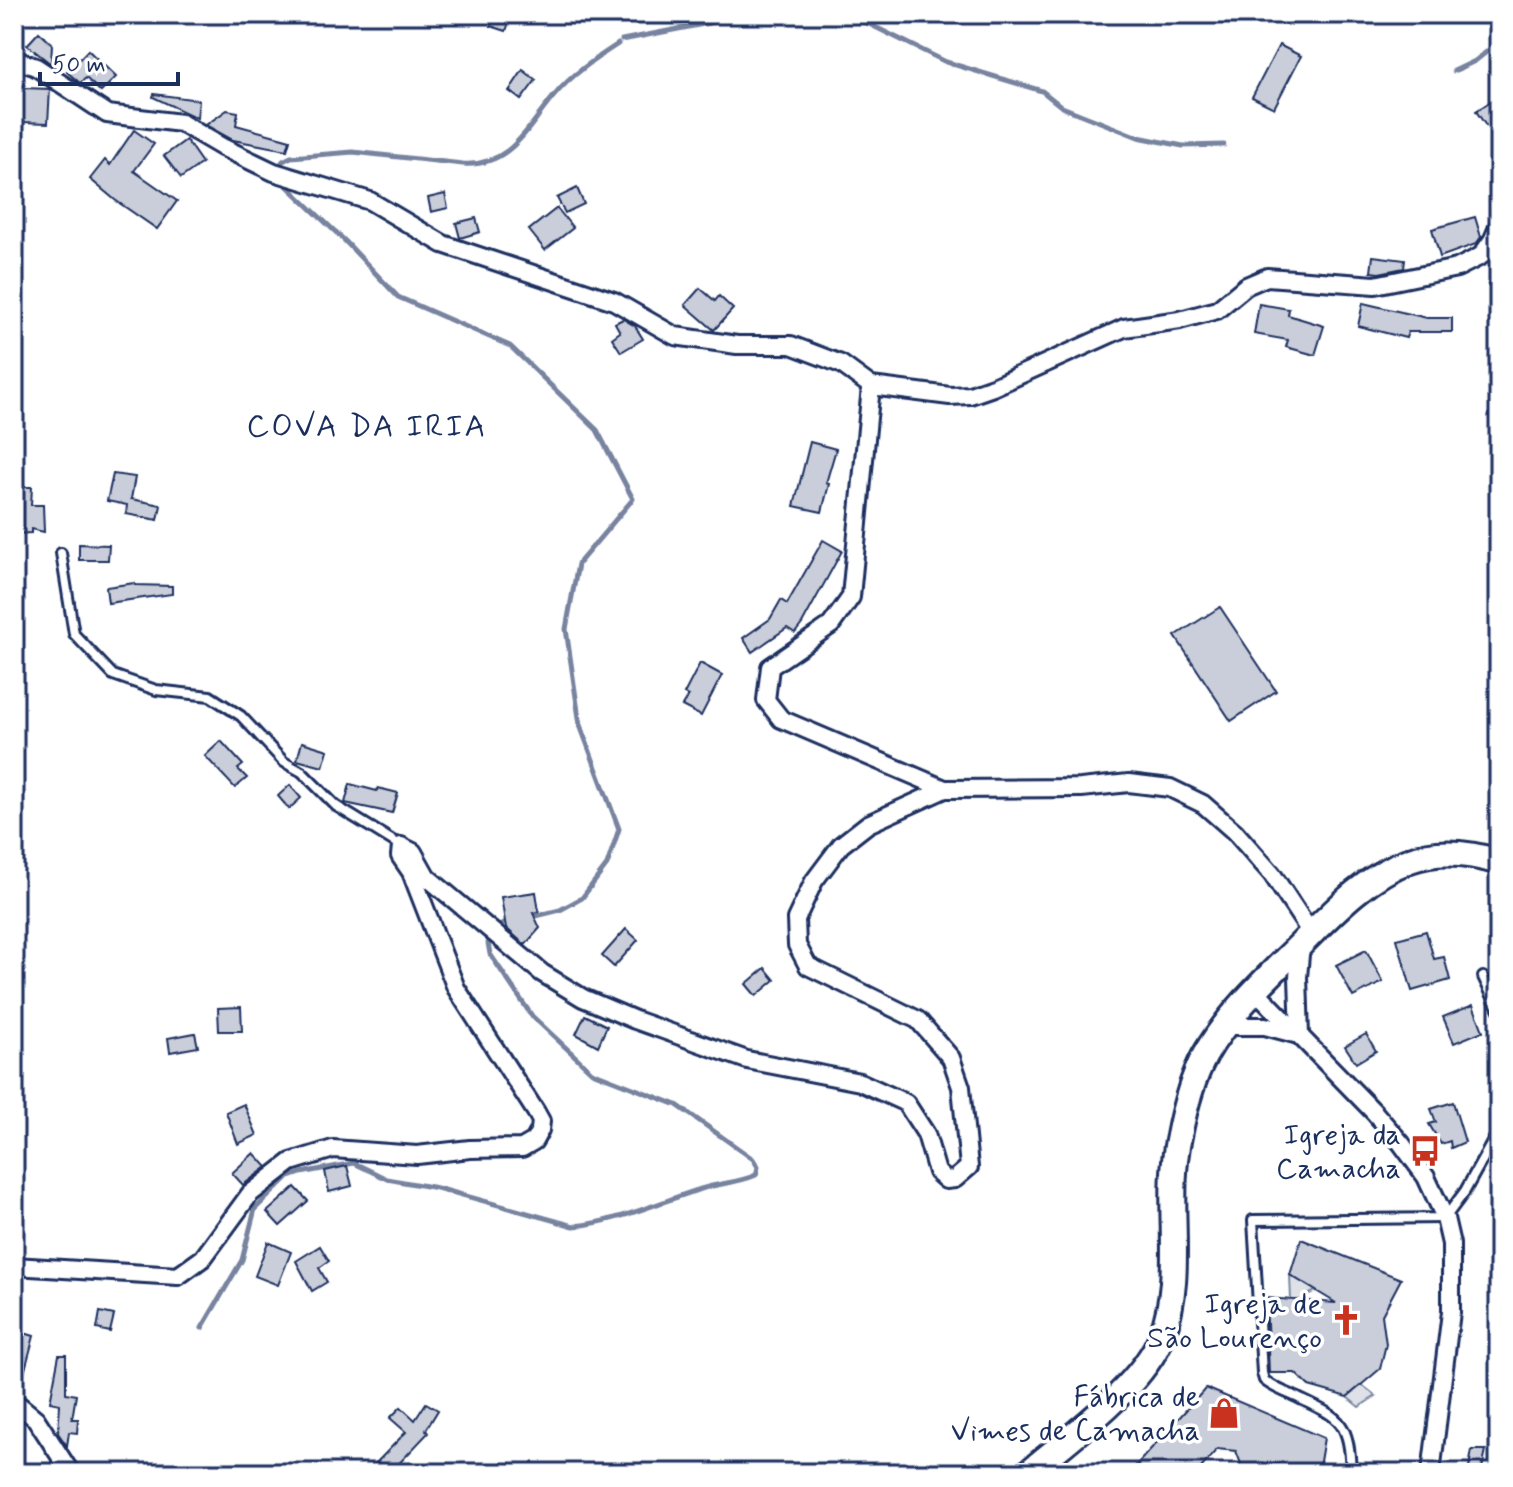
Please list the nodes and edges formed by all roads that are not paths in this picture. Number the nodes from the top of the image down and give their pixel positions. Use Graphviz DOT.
graph roads {
  1 [pos="14,59"];
  2 [pos="1499,225"];
  3 [pos="871,386"];
  4 [pos="61,553"];
  5 [pos="945,789"];
  6 [pos="401,846"];
  7 [pos="1499,862"];
  8 [pos="1306,939"];
  9 [pos="1483,977"];
  10 [pos="1255,990"];
  11 [pos="1499,1010"];
  12 [pos="1225,1026"];
  13 [pos="1300,1036"];
  14 [pos="1499,1130"];
  15 [pos="1445,1218"];
  16 [pos="14,1266"];
  17 [pos="14,1401"];
  18 [pos="71,1473"];
  19 [pos="1028,1473"];
  20 [pos="1351,1473"];
  21 [pos="1431,1473"];
  1 -- 3 [label="street"];
  2 -- 3 [label="street"];
  3 -- 5 [label="street"];
  4 -- 6 [label="lane"];
  5 -- 6 [label="street"];
  5 -- 8 [label="street"];
  6 -- 16 [label="street"];
  7 -- 8 [label="main road"];
  8 -- 10 [label="main road"];
  8 -- 13 [label="street"];
  9 -- 11 [label="lane"];
  10 -- 12 [label="main road"];
  10 -- 13 [label="street"];
  12 -- 13 [label="street"];
  12 -- 19 [label="main road"];
  13 -- 15 [label="street"];
  14 -- 15 [label="lane"];
  15 -- 20 [label="lane"];
  15 -- 21 [label="street"];
  17 -- 18 [label="street"];
}
